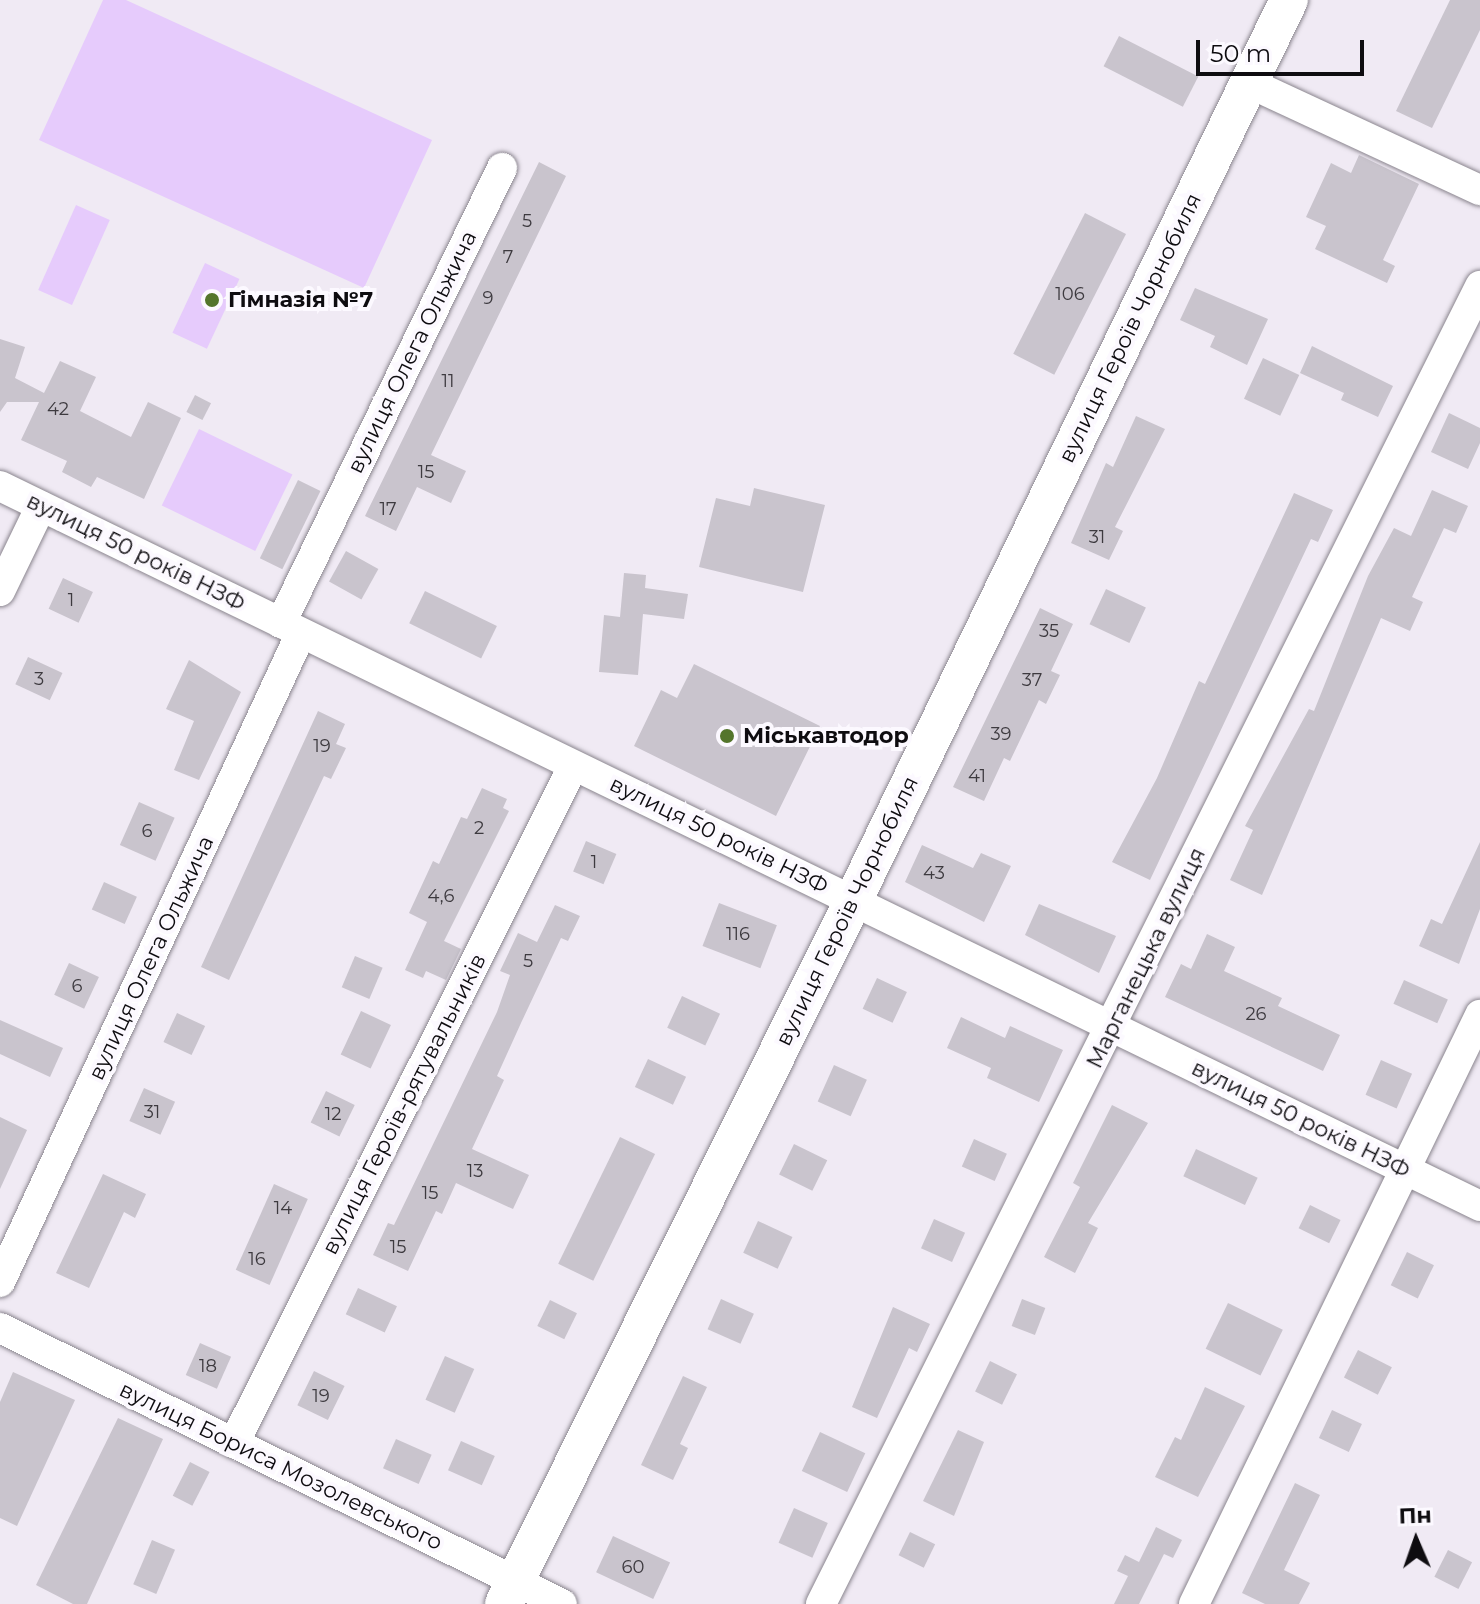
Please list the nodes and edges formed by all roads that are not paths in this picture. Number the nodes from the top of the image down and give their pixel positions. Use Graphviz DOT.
graph roads {
  1 [pos="1289,0"];
  2 [pos="1249,83"];
  3 [pos="502,168"];
  4 [pos="1480,190"];
  5 [pos="1475,304"];
  6 [pos="0,486"];
  7 [pos="41,506"];
  8 [pos="0,591"];
  9 [pos="291,628"];
  10 [pos="574,765"];
  11 [pos="853,901"];
  12 [pos="1480,1015"];
  13 [pos="1112,1027"];
  14 [pos="1405,1169"];
  15 [pos="1480,1206"];
  16 [pos="0,1282"];
  17 [pos="0,1328"];
  18 [pos="234,1443"];
  19 [pos="510,1592"];
  20 [pos="562,1604"];
  21 [pos="821,1604"];
  22 [pos="1194,1604"];
  1 -- 2 [label="main road, вулиця Героїв Чорнобиля"];
  2 -- 4 [label="street"];
  2 -- 11 [label="main road, вулиця Героїв Чорнобиля"];
  3 -- 9 [label="street, вулиця Олега Ольжича"];
  5 -- 13 [label="street, Марганецька вулиця"];
  6 -- 7 [label="street, вулиця 50 років НЗФ"];
  7 -- 8 [label="street"];
  7 -- 9 [label="street, вулиця 50 років НЗФ"];
  9 -- 10 [label="street, вулиця 50 років НЗФ"];
  9 -- 16 [label="street, вулиця Олега Ольжича"];
  10 -- 11 [label="street, вулиця 50 років НЗФ"];
  10 -- 18 [label="street, вулиця Героїв-рятувальників"];
  11 -- 13 [label="street, вулиця 50 років НЗФ"];
  11 -- 19 [label="main road, вулиця Героїв Чорнобиля"];
  12 -- 14 [label="street"];
  13 -- 14 [label="street, вулиця 50 років НЗФ"];
  13 -- 21 [label="street, Марганецька вулиця"];
  14 -- 15 [label="street, вулиця 50 років НЗФ"];
  14 -- 22 [label="street"];
  17 -- 18 [label="street, вулиця Бориса Мозолевського"];
  18 -- 19 [label="street, вулиця Бориса Мозолевського"];
  19 -- 20 [label="street, вулиця Бориса Мозолевського"];
}
